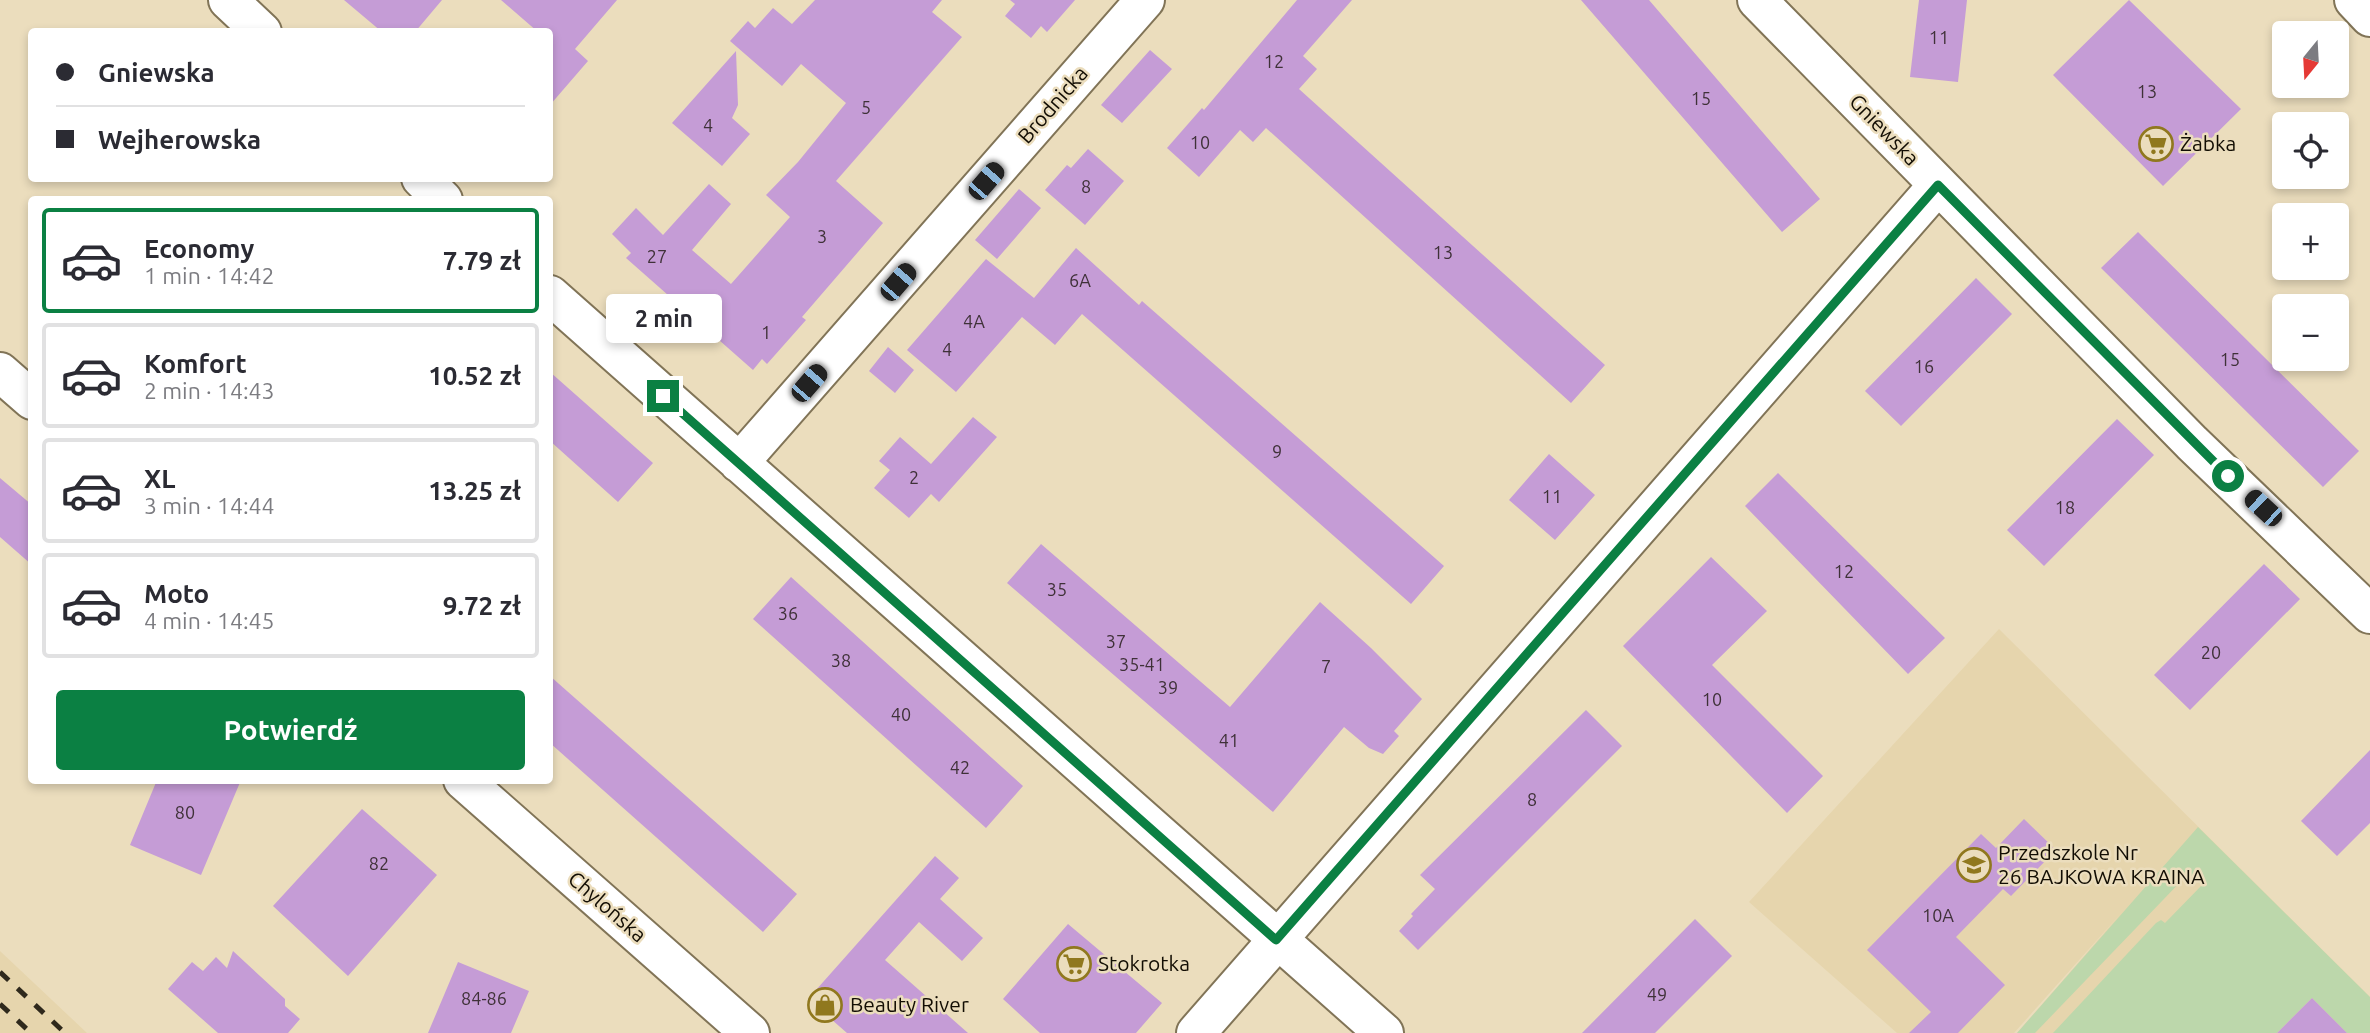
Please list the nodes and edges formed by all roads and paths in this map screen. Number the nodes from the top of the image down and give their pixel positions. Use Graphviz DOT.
graph roads {
  1 [pos="228,0"];
  2 [pos="1145,0"];
  3 [pos="1757,0"];
  4 [pos="2354,0"];
  5 [pos="2370,17"];
  6 [pos="258,28"];
  7 [pos="425,182"];
  8 [pos="1938,185"];
  9 [pos="439,196"];
  10 [pos="553,298"];
  11 [pos="0,372"];
  12 [pos="28,396"];
  13 [pos="739,463"];
  14 [pos="2370,614"];
  15 [pos="468,784"];
  16 [pos="1276,940"];
  17 [pos="750,1033"];
  18 [pos="1196,1033"];
  19 [pos="1384,1033"];
  1 -- 6 [label="street"];
  2 -- 13 [label="street, Brodnicka"];
  3 -- 8 [label="street, Gniewska"];
  4 -- 5 [label="street"];
  7 -- 9 [label="street"];
  8 -- 14 [label="street, Gniewska"];
  8 -- 16 [label="street"];
  10 -- 13 [label="street"];
  11 -- 12 [label="street"];
  13 -- 16 [label="street"];
  15 -- 17 [label="street, Chylońska"];
  16 -- 18 [label="street"];
  16 -- 19 [label="street"];
}
